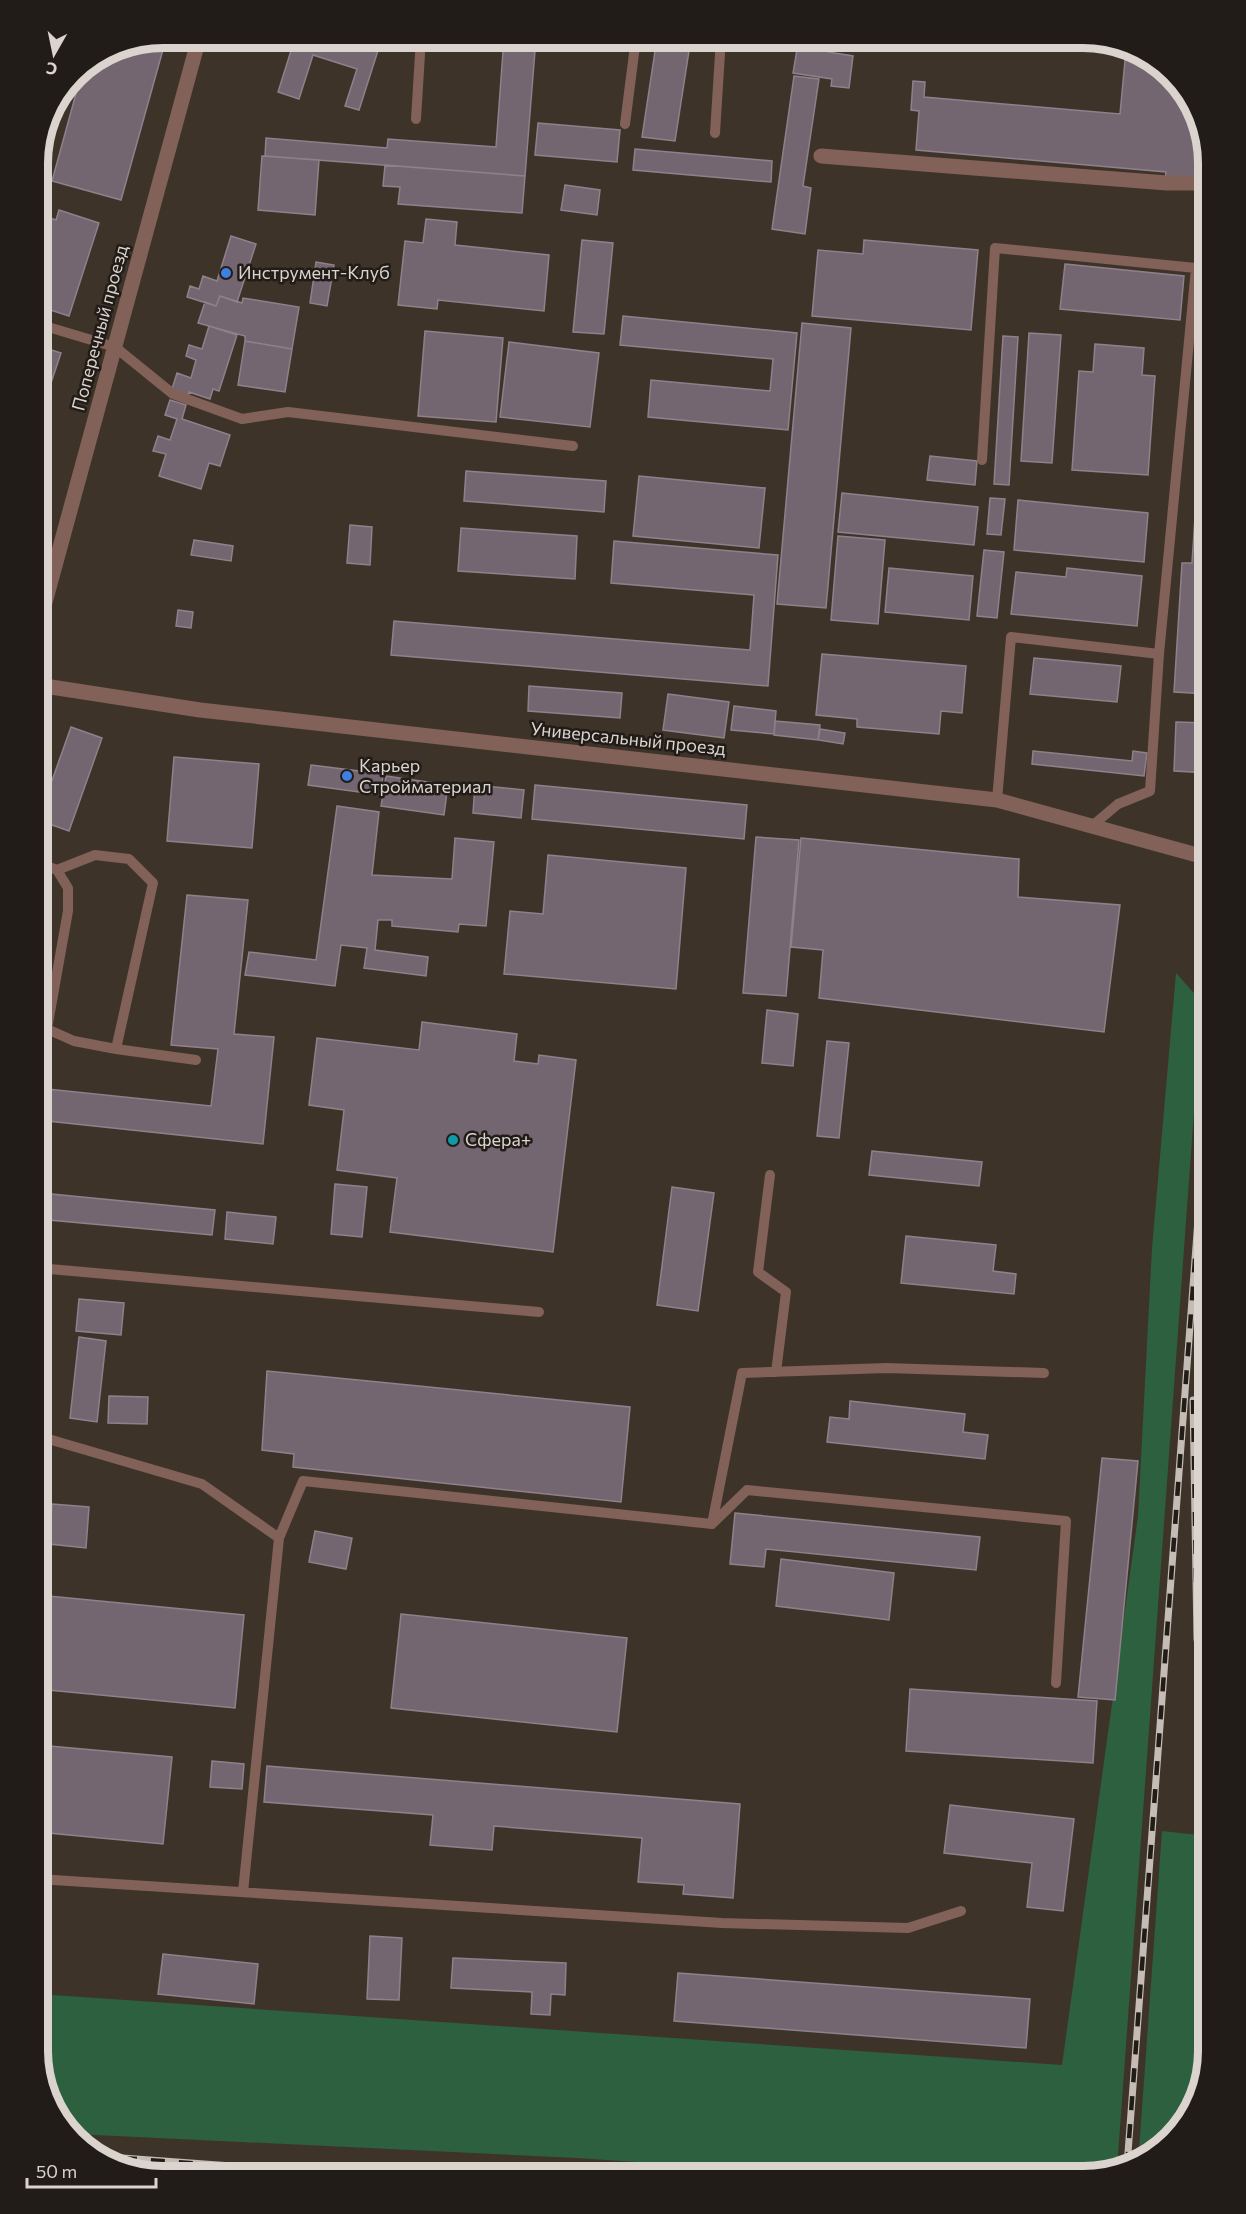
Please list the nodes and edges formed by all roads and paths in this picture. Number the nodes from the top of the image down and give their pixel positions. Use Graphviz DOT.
graph roads {
  1 [pos="196,48"];
  2 [pos="421,48"];
  3 [pos="635,48"];
  4 [pos="720,48"];
  5 [pos="417,119"];
  6 [pos="625,124"];
  7 [pos="715,133"];
  8 [pos="822,156"];
  9 [pos="1198,183"];
  10 [pos="48,327"];
  11 [pos="115,347"];
  12 [pos="573,446"];
  13 [pos="982,460"];
  14 [pos="48,592"];
  15 [pos="1159,654"];
  16 [pos="48,687"];
  17 [pos="997,800"];
  18 [pos="1092,826"];
  19 [pos="1198,855"];
  20 [pos="48,867"];
  21 [pos="57,870"];
  22 [pos="48,1023"];
  23 [pos="48,1029"];
  24 [pos="116,1049"];
  25 [pos="196,1060"];
  26 [pos="770,1175"];
  27 [pos="48,1269"];
  28 [pos="539,1312"];
  29 [pos="776,1372"];
  30 [pos="1044,1373"];
  31 [pos="48,1439"];
  32 [pos="712,1524"];
  33 [pos="279,1539"];
  34 [pos="1056,1683"];
  35 [pos="48,1880"];
  36 [pos="243,1892"];
  37 [pos="961,1911"];
  1 -- 11 [label="street, Поперечный проезд"];
  2 -- 5 [label="lane"];
  3 -- 6 [label="lane"];
  4 -- 7 [label="lane"];
  8 -- 9 [label="street"];
  10 -- 11 [label="lane"];
  11 -- 12 [label="lane"];
  11 -- 14 [label="street, Поперечный проезд"];
  13 -- 15 [label="lane"];
  15 -- 17 [label="lane"];
  15 -- 18 [label="lane"];
  16 -- 17 [label="street, Универсальный проезд"];
  17 -- 18 [label="street, Универсальный проезд"];
  18 -- 19 [label="street, Универсальный проезд"];
  20 -- 21 [label="lane"];
  21 -- 22 [label="lane"];
  21 -- 24 [label="lane"];
  23 -- 24 [label="lane"];
  24 -- 25 [label="lane"];
  26 -- 29 [label="lane"];
  27 -- 28 [label="lane"];
  29 -- 30 [label="lane"];
  29 -- 32 [label="lane"];
  31 -- 33 [label="lane"];
  32 -- 33 [label="lane"];
  32 -- 34 [label="lane"];
  33 -- 36 [label="lane"];
  35 -- 36 [label="lane"];
  36 -- 37 [label="lane"];
}
